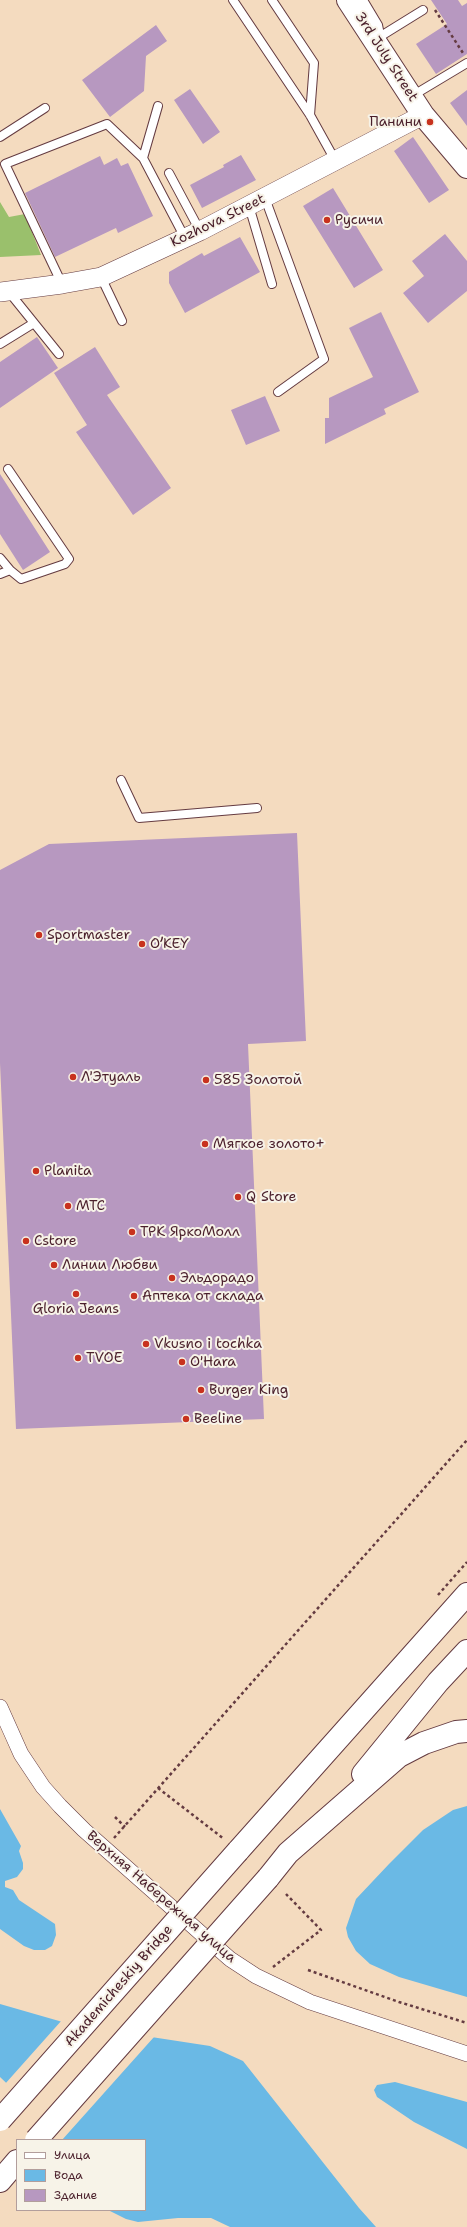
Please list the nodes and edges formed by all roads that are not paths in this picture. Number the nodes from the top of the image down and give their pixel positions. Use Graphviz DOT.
graph roads {
  1 [pos="233,0"];
  2 [pos="272,0"];
  3 [pos="348,0"];
  4 [pos="363,0"];
  5 [pos="424,10"];
  6 [pos="381,36"];
  7 [pos="386,59"];
  8 [pos="467,63"];
  9 [pos="412,97"];
  10 [pos="158,106"];
  11 [pos="45,108"];
  12 [pos="310,115"];
  13 [pos="424,115"];
  14 [pos="0,137"];
  15 [pos="464,157"];
  16 [pos="143,158"];
  17 [pos="335,160"];
  18 [pos="169,173"];
  19 [pos="257,202"];
  20 [pos="192,235"];
  21 [pos="101,277"];
  22 [pos="62,284"];
  23 [pos="272,284"];
  24 [pos="4,291"];
  25 [pos="122,321"];
  26 [pos="34,323"];
  27 [pos="0,344"];
  28 [pos="59,354"];
  29 [pos="278,392"];
  30 [pos="8,469"];
  31 [pos="0,559"];
  32 [pos="10,570"];
  33 [pos="0,574"];
  34 [pos="121,780"];
  35 [pos="257,808"];
  36 [pos="467,1594"];
  37 [pos="467,1651"];
  38 [pos="0,1707"];
  39 [pos="467,1731"];
  40 [pos="325,1820"];
  41 [pos="467,2054"];
  42 [pos="0,2120"];
  43 [pos="37,2139"];
  44 [pos="16,2162"];
  45 [pos="0,2181"];
  1 -- 12 [label="lane"];
  2 -- 12 [label="lane"];
  3 -- 7 [label="main road, 3rd July Street"];
  4 -- 6 [label="lane"];
  5 -- 6 [label="lane"];
  6 -- 7 [label="lane"];
  7 -- 9 [label="main road, 3rd July Street"];
  8 -- 9 [label="lane"];
  9 -- 13 [label="main road, 3rd July Street"];
  10 -- 16 [label="lane"];
  11 -- 14 [label="lane"];
  12 -- 17 [label="lane"];
  13 -- 15 [label="main road, 3rd July Street"];
  13 -- 17 [label="street, Kozhova Street"];
  16 -- 20 [label="lane"];
  16 -- 22 [label="lane"];
  17 -- 19 [label="street, Kozhova Street"];
  18 -- 20 [label="lane"];
  19 -- 20 [label="street, Kozhova Street"];
  19 -- 23 [label="lane"];
  19 -- 29 [label="lane"];
  20 -- 21 [label="street, Kozhova Street"];
  21 -- 22 [label="street, Kozhova Street"];
  21 -- 25 [label="lane"];
  22 -- 24 [label="street, Kozhova Street"];
  24 -- 26 [label="lane"];
  26 -- 27 [label="lane"];
  26 -- 28 [label="lane"];
  30 -- 32 [label="lane"];
  31 -- 32 [label="lane"];
  32 -- 33 [label="lane"];
  34 -- 35 [label="lane"];
  36 -- 42 [label="main road, Akademicheskiy Bridge, bridge"];
  37 -- 40 [label="main road"];
  38 -- 41 [label="street, Верхняя Набережная улица"];
  39 -- 40 [label="main road"];
  40 -- 43 [label="main road, bridge"];
  44 -- 45 [label="main road"];
}
